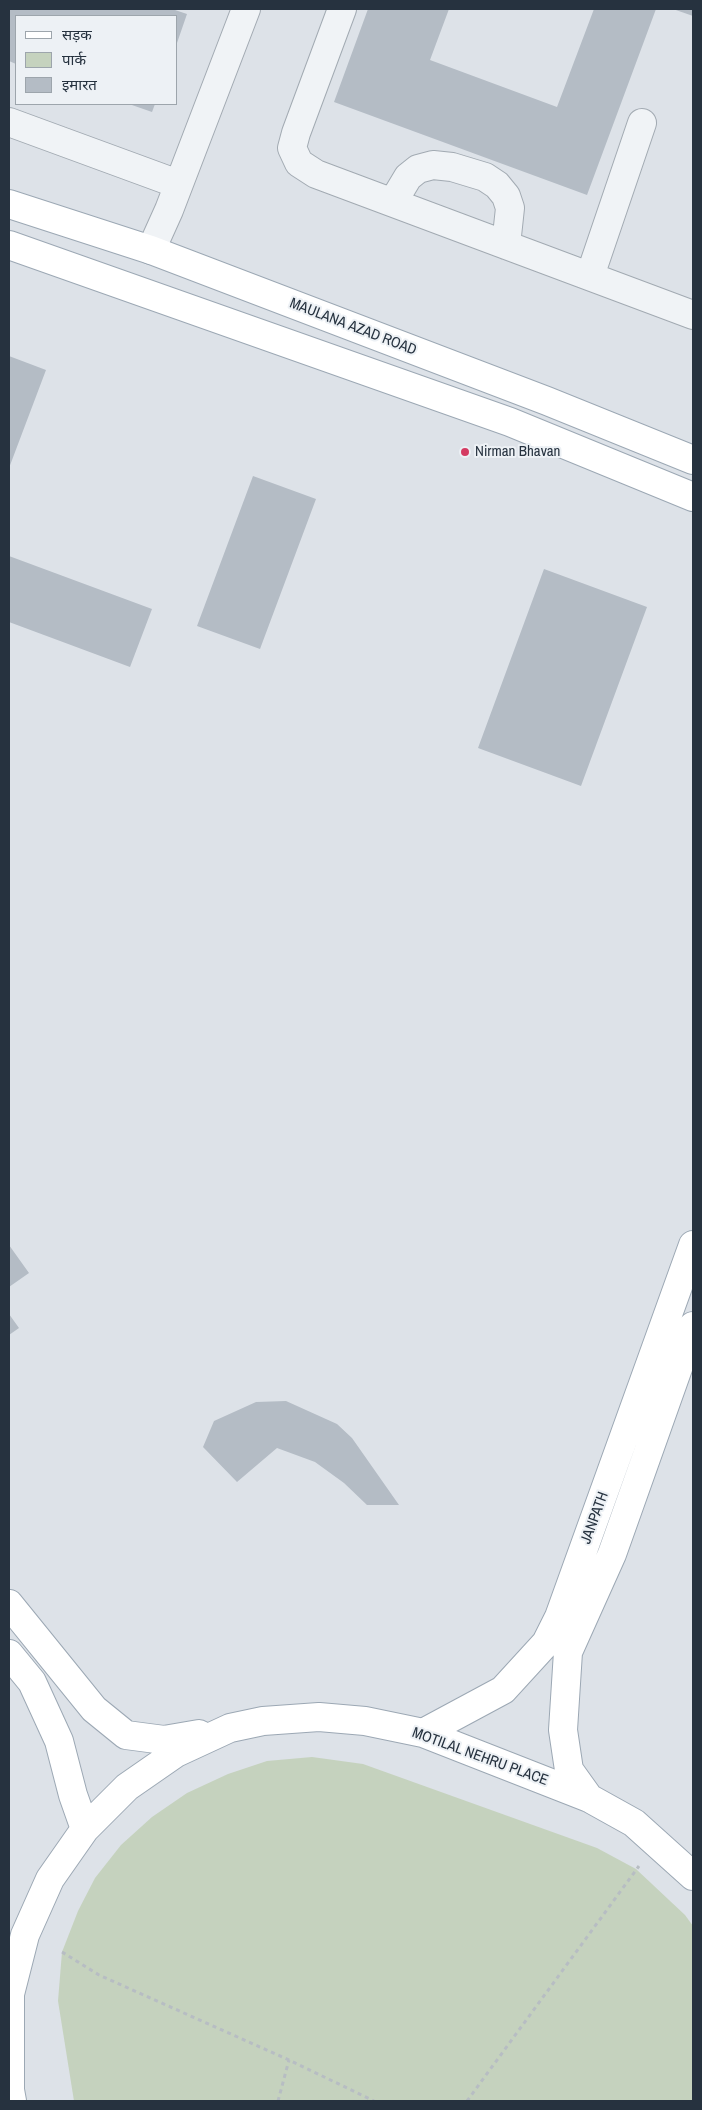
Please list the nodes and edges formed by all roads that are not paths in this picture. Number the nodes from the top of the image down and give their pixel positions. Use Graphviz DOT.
graph roads {
  1 [pos="246,9"];
  2 [pos="342,9"];
  3 [pos="9,122"];
  4 [pos="642,123"];
  5 [pos="178,184"];
  6 [pos="392,202"];
  7 [pos="9,204"];
  8 [pos="9,245"];
  9 [pos="506,245"];
  10 [pos="151,250"];
  11 [pos="590,276"];
  12 [pos="693,315"];
  13 [pos="693,460"];
  14 [pos="693,497"];
  15 [pos="693,1245"];
  16 [pos="693,1326"];
  17 [pos="9,1604"];
  18 [pos="9,1654"];
  19 [pos="230,1728"];
  20 [pos="423,1733"];
  21 [pos="589,1798"];
  22 [pos="85,1829"];
  23 [pos="693,1876"];
  24 [pos="10,2094"];
  1 -- 5 [label="lane"];
  2 -- 6 [label="lane"];
  3 -- 5 [label="lane"];
  4 -- 11 [label="lane"];
  5 -- 10 [label="lane"];
  6 -- 9 [label="lane"];
  6 -- 9 [label="lane"];
  7 -- 10 [label="main road, MAULANA AZAD ROAD"];
  8 -- 14 [label="main road"];
  9 -- 11 [label="lane"];
  10 -- 13 [label="main road, MAULANA AZAD ROAD"];
  11 -- 12 [label="lane"];
  15 -- 20 [label="main road, JANPATH"];
  16 -- 21 [label="main road, JANPATH"];
  17 -- 19 [label="main road"];
  18 -- 22 [label="main road"];
  19 -- 20 [label="main road, MOTILAL NEHRU PLACE"];
  19 -- 22 [label="main road, MOTILAL NEHRU PLACE"];
  20 -- 21 [label="main road, MOTILAL NEHRU PLACE"];
  21 -- 23 [label="main road, MOTILAL NEHRU PLACE"];
  22 -- 24 [label="main road, MOTILAL NEHRU PLACE"];
}
